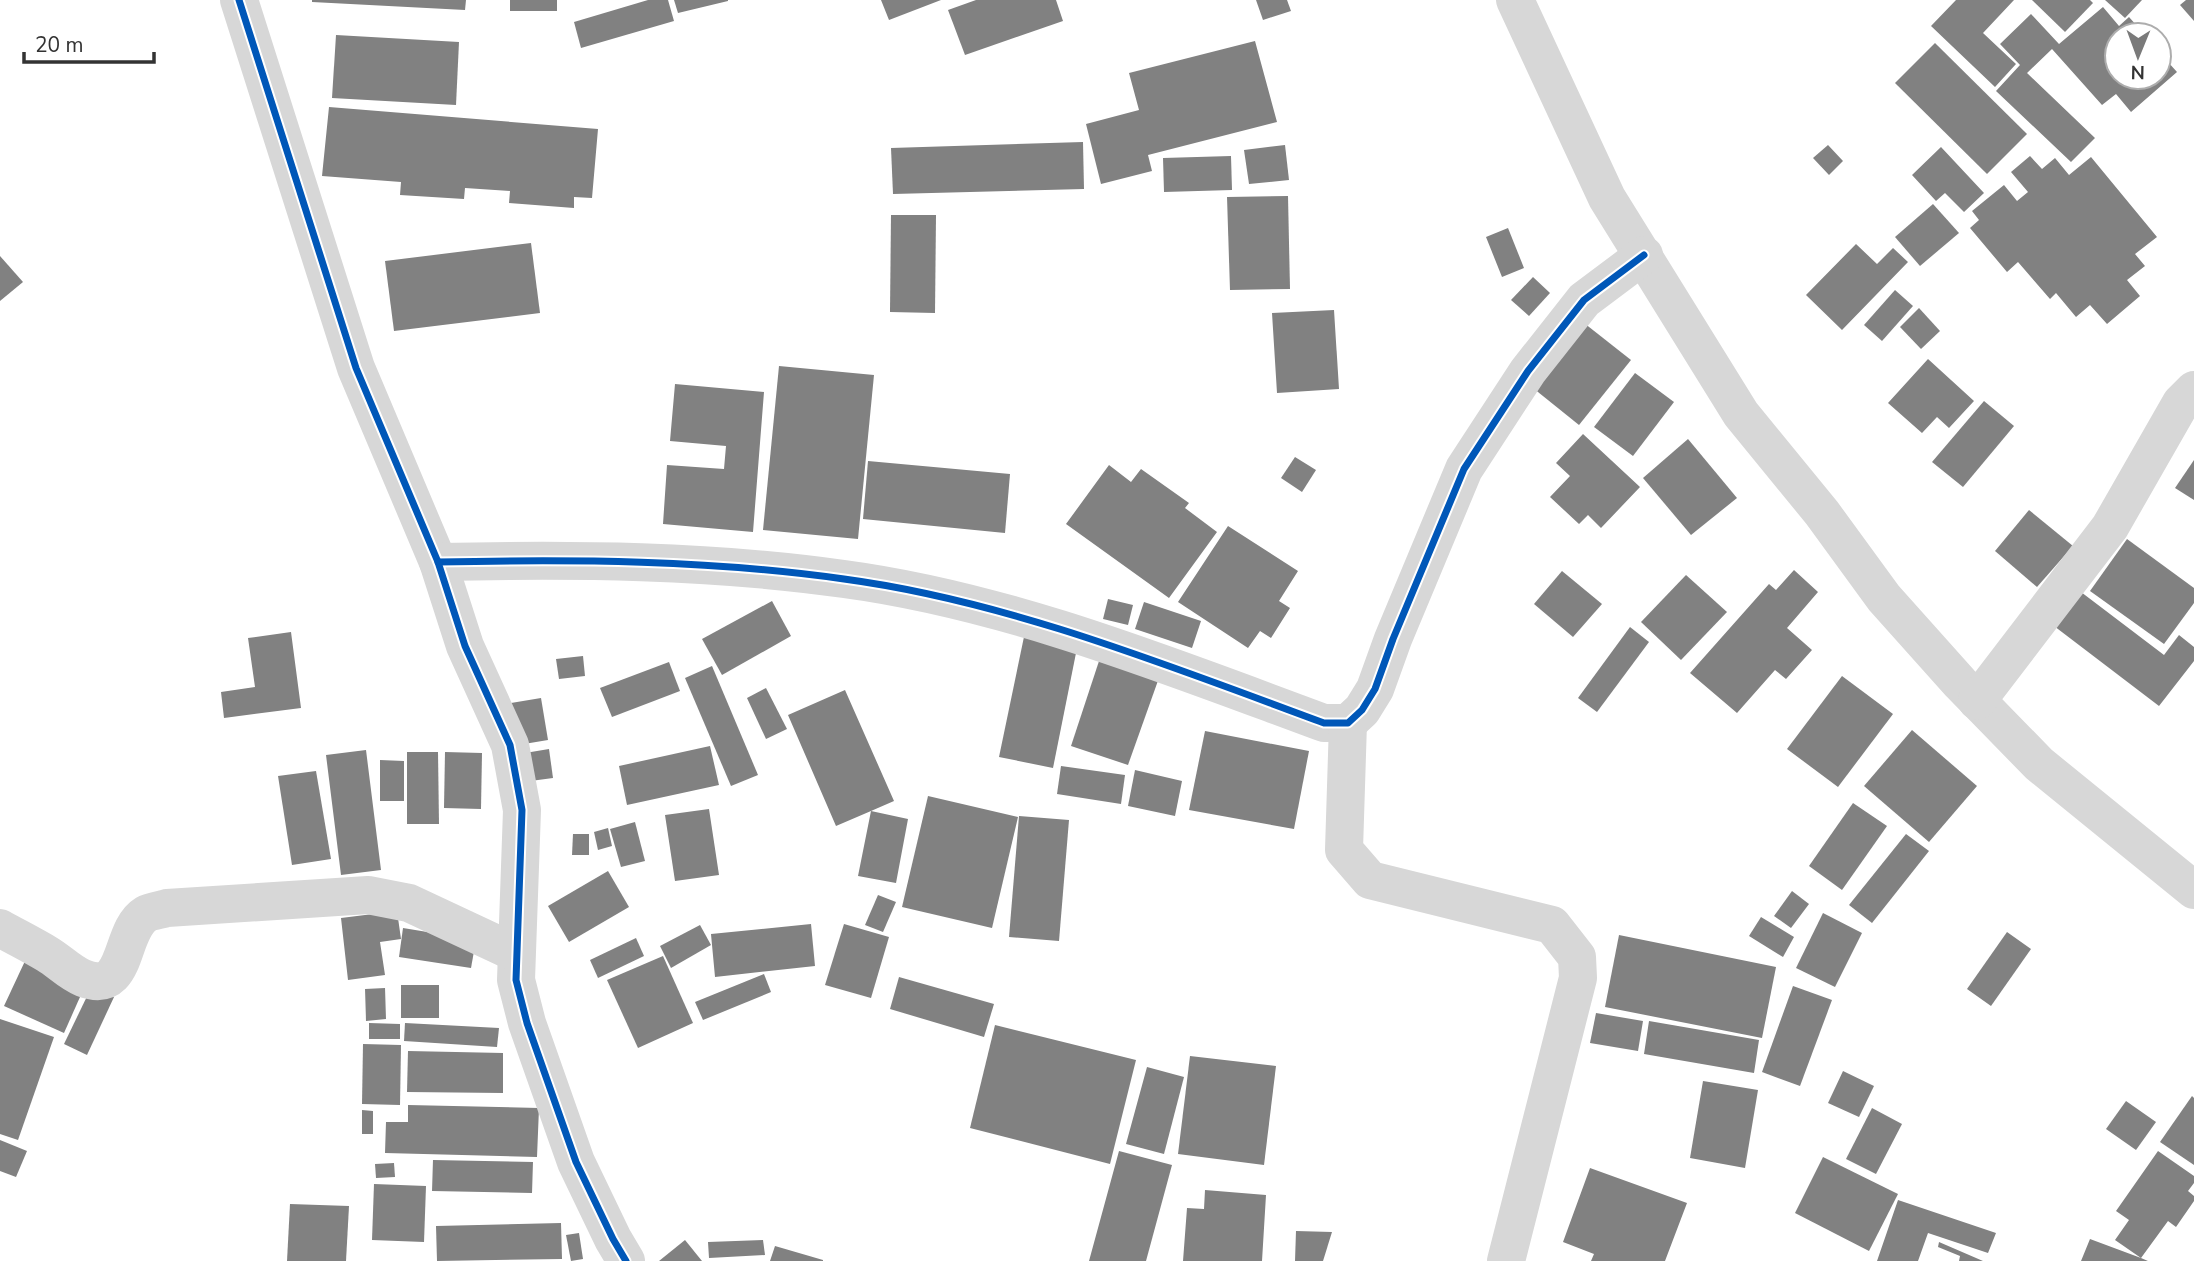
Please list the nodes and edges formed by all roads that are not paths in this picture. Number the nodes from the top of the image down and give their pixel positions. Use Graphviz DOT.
graph roads {
  1 [pos="239,0"];
  2 [pos="1515,0"];
  3 [pos="1644,255"];
  4 [pos="2194,390"];
  5 [pos="438,562"];
  6 [pos="1977,701"];
  7 [pos="1348,723"];
  8 [pos="2194,890"];
  9 [pos="0,928"];
  10 [pos="516,953"];
  11 [pos="626,1261"];
  12 [pos="1506,1261"];
  1 -- 5 [label="street"];
  2 -- 3 [label="street"];
  3 -- 6 [label="street"];
  3 -- 7 [label="street"];
  4 -- 6 [label="street"];
  5 -- 7 [label="street"];
  5 -- 10 [label="street"];
  6 -- 8 [label="street"];
  7 -- 12 [label="street"];
  9 -- 10 [label="street"];
  10 -- 11 [label="street"];
}
